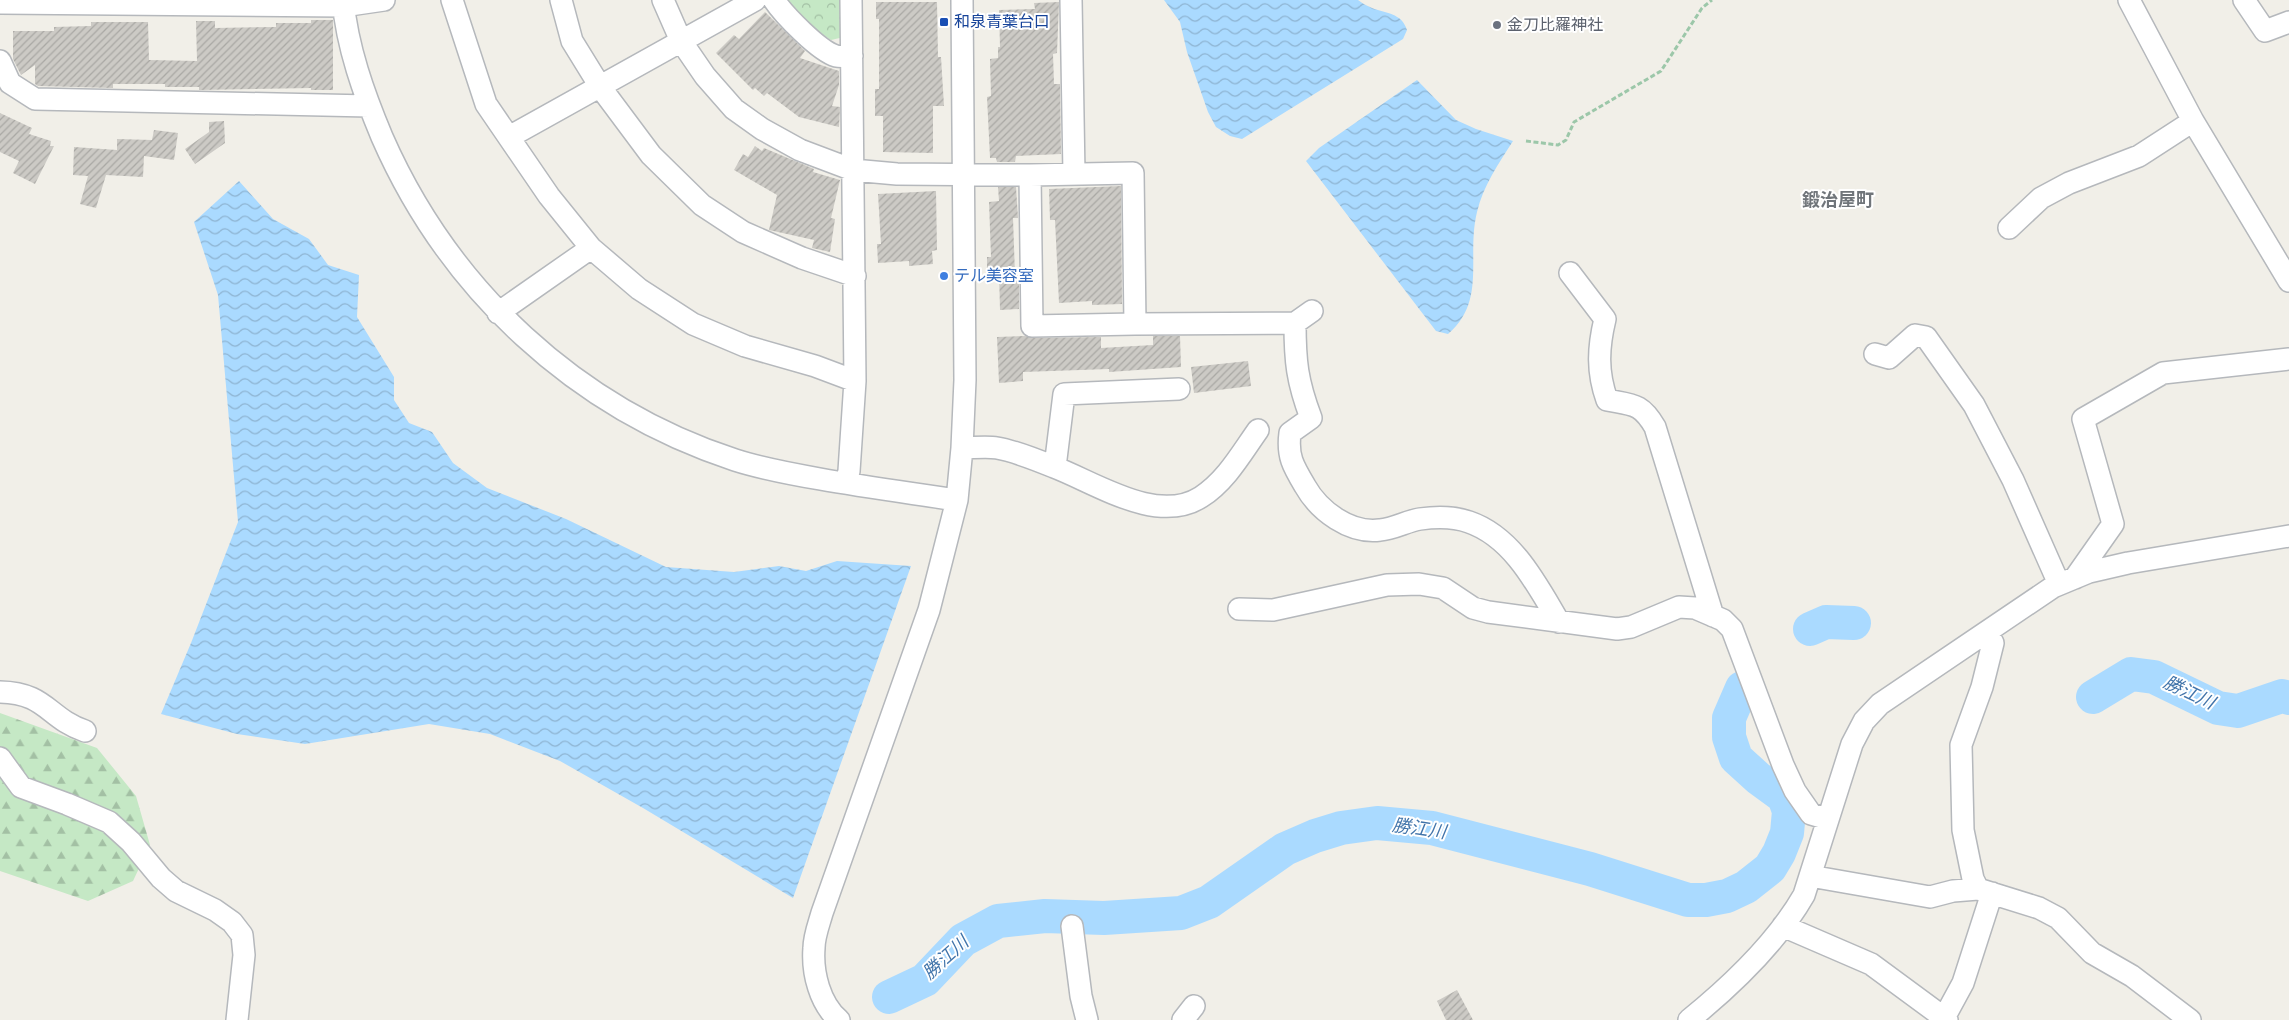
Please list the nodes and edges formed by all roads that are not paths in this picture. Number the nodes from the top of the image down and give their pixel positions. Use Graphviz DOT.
graph roads {
  1 [pos="384,0"];
  2 [pos="452,0"];
  3 [pos="562,0"];
  4 [pos="663,0"];
  5 [pos="755,0"];
  6 [pos="774,0"];
  7 [pos="852,0"];
  8 [pos="962,0"];
  9 [pos="1071,0"];
  10 [pos="2129,0"];
  11 [pos="2244,0"];
  12 [pos="0,3"];
  13 [pos="343,3"];
  14 [pos="2289,22"];
  15 [pos="681,41"];
  16 [pos="852,56"];
  17 [pos="0,61"];
  18 [pos="601,88"];
  19 [pos="369,106"];
  20 [pos="2193,121"];
  21 [pos="509,137"];
  22 [pos="853,170"];
  23 [pos="964,174"];
  24 [pos="1074,174"];
  25 [pos="1030,175"];
  26 [pos="2009,228"];
  27 [pos="591,248"];
  28 [pos="1570,273"];
  29 [pos="855,276"];
  30 [pos="2289,281"];
  31 [pos="498,313"];
  32 [pos="1135,324"];
  33 [pos="1875,354"];
  34 [pos="2289,358"];
  35 [pos="854,381"];
  36 [pos="1179,389"];
  37 [pos="1258,430"];
  38 [pos="962,448"];
  39 [pos="1055,467"];
  40 [pos="846,483"];
  41 [pos="957,500"];
  42 [pos="2289,536"];
  43 [pos="2067,581"];
  44 [pos="1239,608"];
  45 [pos="1713,616"];
  46 [pos="1559,622"];
  47 [pos="1987,632"];
  48 [pos="0,692"];
  49 [pos="85,731"];
  50 [pos="0,758"];
  51 [pos="1828,819"];
  52 [pos="1810,876"];
  53 [pos="1985,891"];
  54 [pos="1072,926"];
  55 [pos="1783,926"];
  56 [pos="830,1018"];
  57 [pos="1945,1019"];
  58 [pos="237,1020"];
  59 [pos="1087,1020"];
  60 [pos="1689,1020"];
  61 [pos="2190,1020"];
  1 -- 13 [label="street"];
  2 -- 21 [label="street"];
  3 -- 18 [label="street"];
  4 -- 15 [label="street"];
  5 -- 15 [label="street"];
  6 -- 16 [label="street"];
  7 -- 16 [label="street"];
  8 -- 23 [label="street"];
  9 -- 24 [label="street"];
  10 -- 20 [label="street"];
  11 -- 14 [label="street"];
  12 -- 13 [label="street"];
  13 -- 19 [label="street"];
  15 -- 18 [label="street"];
  15 -- 22 [label="street"];
  16 -- 22 [label="street"];
  17 -- 19 [label="street"];
  18 -- 21 [label="street"];
  18 -- 29 [label="street"];
  19 -- 31 [label="street"];
  20 -- 26 [label="street"];
  20 -- 30 [label="street"];
  21 -- 27 [label="street"];
  22 -- 23 [label="street"];
  22 -- 29 [label="street"];
  23 -- 25 [label="street"];
  23 -- 38 [label="street"];
  24 -- 25 [label="street"];
  24 -- 32 [label="street"];
  25 -- 32 [label="street"];
  27 -- 31 [label="street"];
  27 -- 35 [label="street"];
  28 -- 45 [label="street"];
  29 -- 35 [label="street"];
  31 -- 40 [label="street"];
  32 -- 46 [label="street"];
  33 -- 43 [label="street"];
  34 -- 43 [label="street"];
  35 -- 40 [label="street"];
  36 -- 39 [label="street"];
  37 -- 39 [label="street"];
  38 -- 39 [label="street"];
  38 -- 41 [label="street"];
  40 -- 41 [label="street"];
  41 -- 56 [label="street"];
  42 -- 43 [label="street"];
  43 -- 47 [label="street"];
  44 -- 46 [label="street"];
  45 -- 46 [label="street"];
  45 -- 51 [label="street"];
  47 -- 51 [label="street"];
  47 -- 53 [label="street"];
  48 -- 49 [label="street"];
  50 -- 58 [label="street"];
  51 -- 52 [label="street"];
  52 -- 53 [label="street"];
  52 -- 55 [label="street"];
  53 -- 57 [label="street"];
  53 -- 61 [label="street"];
  54 -- 59 [label="street"];
  55 -- 57 [label="street"];
  55 -- 60 [label="street"];
}
